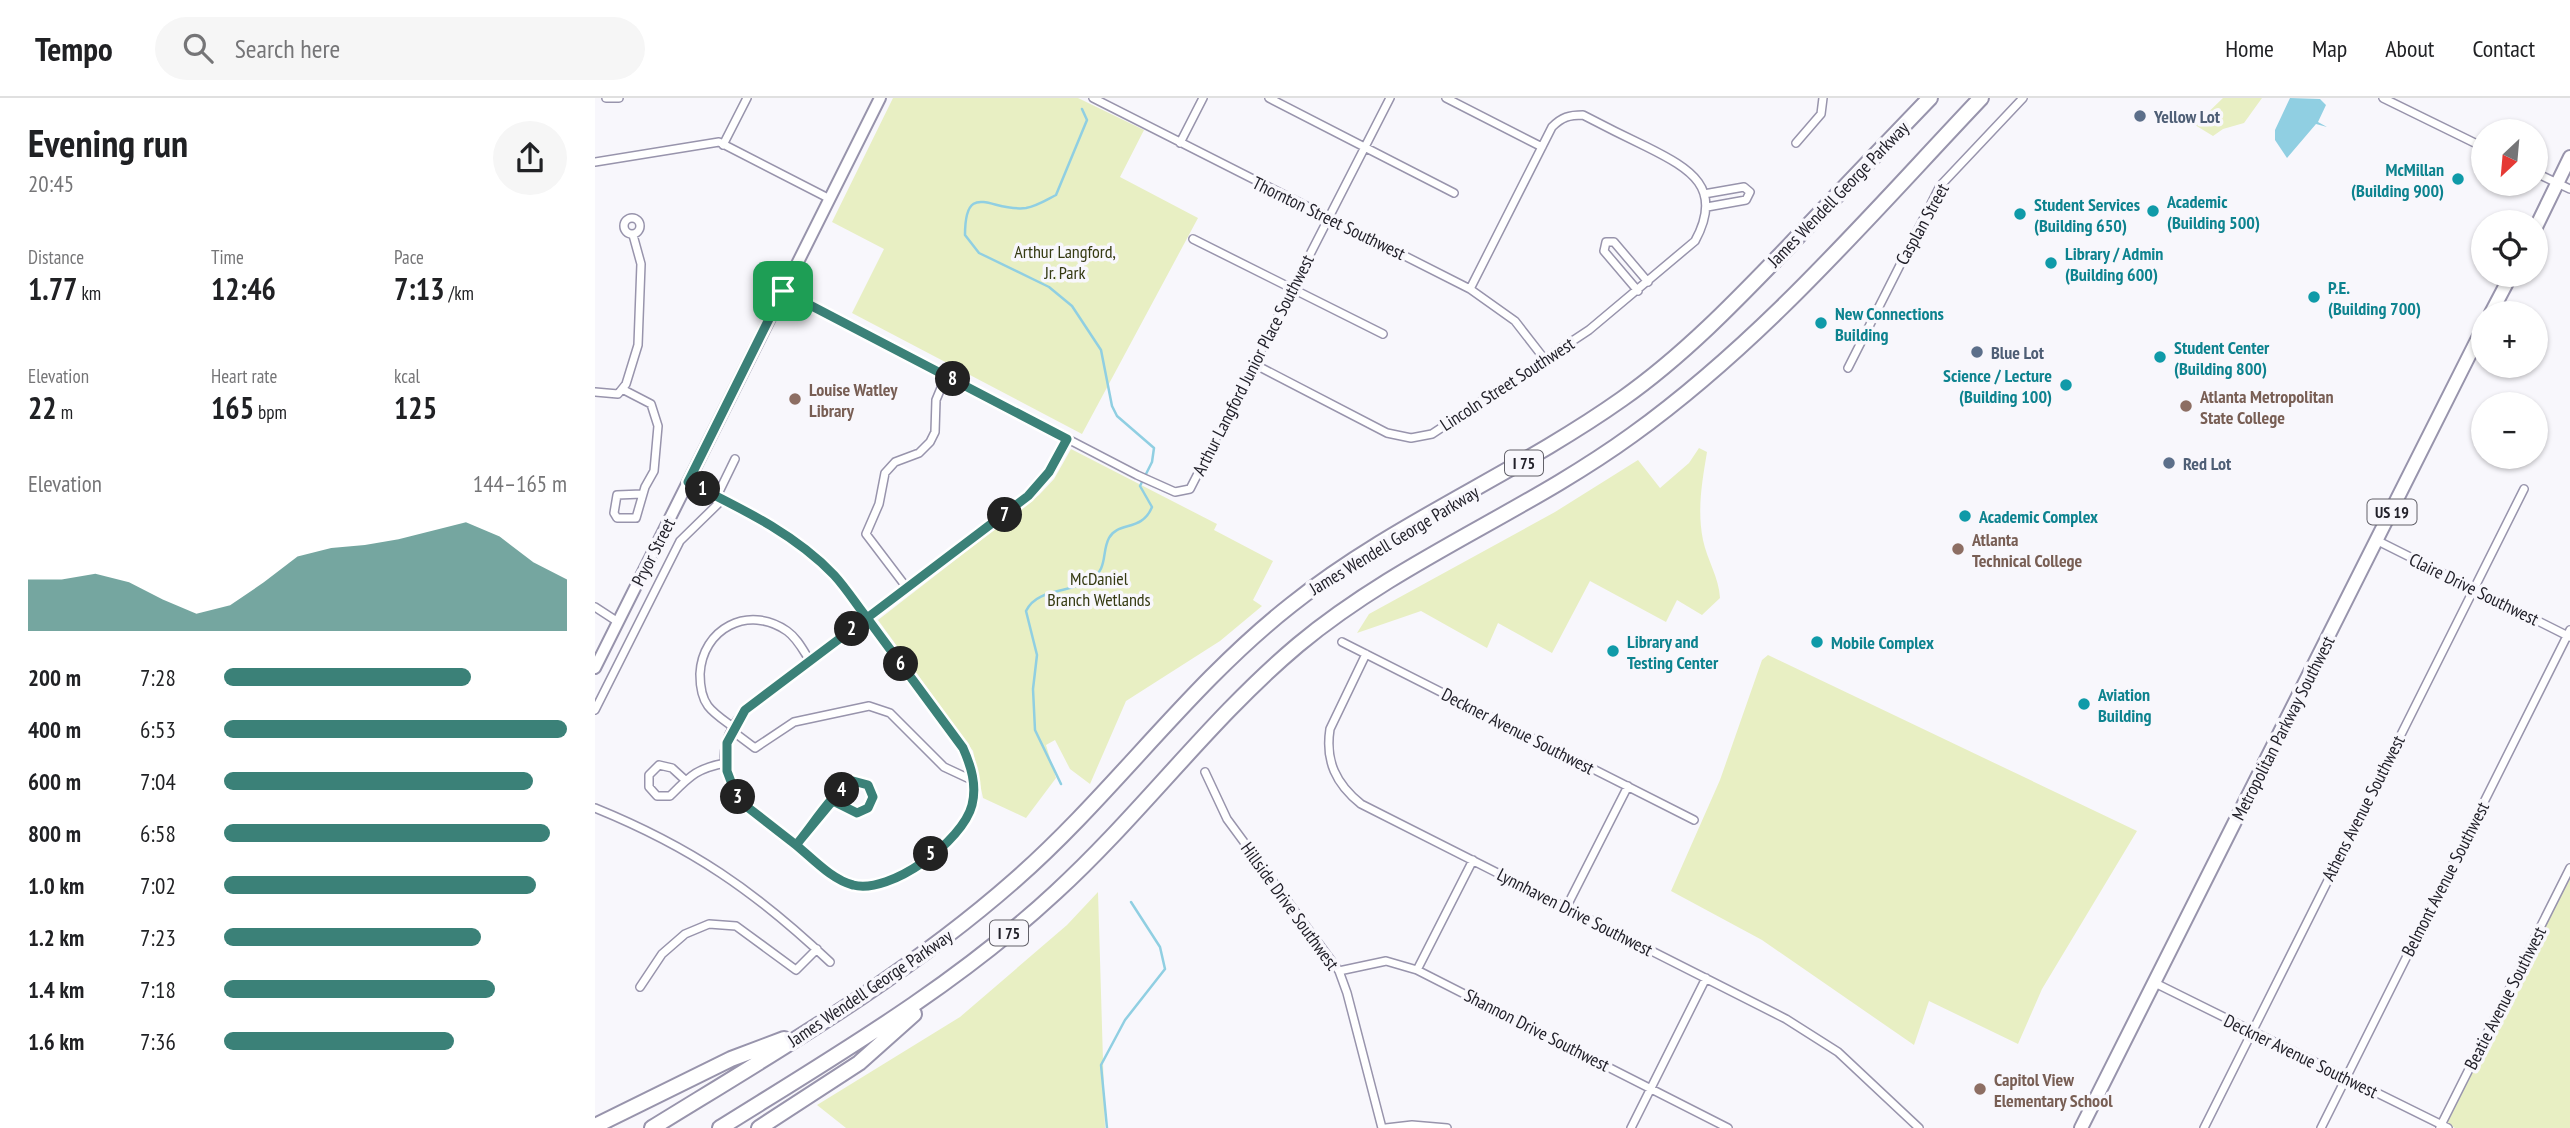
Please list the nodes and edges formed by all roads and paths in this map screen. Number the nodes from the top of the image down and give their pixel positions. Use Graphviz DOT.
graph roads {
  1 [pos="606,98"];
  2 [pos="619,98"];
  3 [pos="747,98"];
  4 [pos="880,98"];
  5 [pos="1093,98"];
  6 [pos="1203,98"];
  7 [pos="1269,98"];
  8 [pos="1390,98"];
  9 [pos="1446,98"];
  10 [pos="1823,98"];
  11 [pos="1930,98"];
  12 [pos="1981,98"];
  13 [pos="2023,98"];
  14 [pos="2384,98"];
  15 [pos="2471,141"];
  16 [pos="1180,143"];
  17 [pos="1796,143"];
  18 [pos="723,145"];
  19 [pos="1365,147"];
  20 [pos="1542,147"];
  21 [pos="2570,157"];
  22 [pos="595,162"];
  23 [pos="2548,179"];
  24 [pos="2557,183"];
  25 [pos="2570,189"];
  26 [pos="1454,193"];
  27 [pos="1705,194"];
  28 [pos="830,199"];
  29 [pos="1707,207"];
  30 [pos="2544,210"];
  31 [pos="1328,219"];
  32 [pos="633,234"];
  33 [pos="1193,239"];
  34 [pos="1648,282"];
  35 [pos="1469,289"];
  36 [pos="1292,290"];
  37 [pos="783,291"];
  38 [pos="1638,291"];
  39 [pos="1383,334"];
  40 [pos="2471,352"];
  41 [pos="1546,361"];
  42 [pos="1254,363"];
  43 [pos="1848,368"];
  44 [pos="946,376"];
  45 [pos="622,389"];
  46 [pos="595,392"];
  47 [pos="1067,439"];
  48 [pos="735,459"];
  49 [pos="688,482"];
  50 [pos="2524,489"];
  51 [pos="642,494"];
  52 [pos="720,498"];
  53 [pos="2378,541"];
  54 [pos="907,588"];
  55 [pos="2473,589"];
  56 [pos="595,607"];
  57 [pos="867,618"];
  58 [pos="618,622"];
  59 [pos="2569,634"];
  60 [pos="1342,642"];
  61 [pos="1366,654"];
  62 [pos="810,661"];
  63 [pos="595,668"];
  64 [pos="595,710"];
  65 [pos="732,729"];
  66 [pos="726,762"];
  67 [pos="1205,772"];
  68 [pos="684,779"];
  69 [pos="974,781"];
  70 [pos="1628,786"];
  71 [pos="833,801"];
  72 [pos="595,808"];
  73 [pos="1695,820"];
  74 [pos="796,845"];
  75 [pos="1473,860"];
  76 [pos="2570,868"];
  77 [pos="1566,908"];
  78 [pos="817,949"];
  79 [pos="831,962"];
  80 [pos="1417,970"];
  81 [pos="1339,971"];
  82 [pos="1706,978"];
  83 [pos="951,980"];
  84 [pos="2155,983"];
  85 [pos="640,987"];
  86 [pos="2253,1031"];
  87 [pos="788,1040"];
  88 [pos="2347,1078"];
  89 [pos="1651,1088"];
  90 [pos="595,1126"];
  91 [pos="2443,1127"];
  92 [pos="652,1128"];
  93 [pos="720,1128"];
  94 [pos="759,1128"];
  95 [pos="1384,1128"];
  96 [pos="1447,1128"];
  97 [pos="1631,1128"];
  98 [pos="1728,1128"];
  99 [pos="1919,1128"];
  100 [pos="2081,1128"];
  101 [pos="2204,1128"];
  102 [pos="2322,1128"];
  1 -- 2 [label="street"];
  3 -- 18 [label="street"];
  4 -- 28 [label="main road, Pryor Street"];
  5 -- 16 [label="street, Thornton Street Southwest"];
  6 -- 16 [label="street"];
  7 -- 19 [label="street"];
  8 -- 19 [label="street, Arthur Langford Junior Place Southwest"];
  9 -- 20 [label="street"];
  10 -- 17 [label="street"];
  11 -- 87 [label="highway, James Wendell George Parkway / I 75"];
  12 -- 83 [label="highway, James Wendell George Parkway / I 75"];
  13 -- 43 [label="street, Casplan Street"];
  14 -- 15 [label="street"];
  16 -- 31 [label="street, Thornton Street Southwest"];
  18 -- 22 [label="street"];
  18 -- 28 [label="street"];
  19 -- 26 [label="street"];
  19 -- 31 [label="street, Arthur Langford Junior Place Southwest"];
  20 -- 27 [label="street"];
  20 -- 35 [label="street"];
  21 -- 24 [label="main road"];
  23 -- 24 [label="street"];
  24 -- 25 [label="street"];
  24 -- 30 [label="main road"];
  27 -- 29 [label="street, Lincoln Street Southwest"];
  27 -- 29 [label="street"];
  28 -- 37 [label="main road, Pryor Street"];
  29 -- 34 [label="street, Lincoln Street Southwest"];
  31 -- 35 [label="street, Thornton Street Southwest"];
  31 -- 36 [label="street, Arthur Langford Junior Place Southwest"];
  32 -- 45 [label="street"];
  33 -- 36 [label="street"];
  34 -- 38 [label="street, Lincoln Street Southwest"];
  34 -- 38 [label="street"];
  35 -- 41 [label="street, Thornton Street Southwest"];
  36 -- 39 [label="street"];
  36 -- 42 [label="street, Arthur Langford Junior Place Southwest"];
  37 -- 44 [label="street, Arthur Langford Junior Place Southwest"];
  37 -- 49 [label="main road, Pryor Street"];
  38 -- 41 [label="street, Lincoln Street Southwest"];
  40 -- 53 [label="main road, Metropolitan Parkway Southwest / US 19"];
  41 -- 42 [label="street, Lincoln Street Southwest"];
  42 -- 47 [label="street, Arthur Langford Junior Place Southwest"];
  44 -- 47 [label="street, Arthur Langford Junior Place Southwest"];
  44 -- 54 [label="street"];
  45 -- 46 [label="street"];
  45 -- 51 [label="street"];
  47 -- 54 [label="street"];
  48 -- 52 [label="street"];
  49 -- 52 [label="street"];
  49 -- 58 [label="main road, Pryor Street"];
  50 -- 55 [label="street, Athens Avenue Southwest"];
  51 -- 51 [label="street"];
  52 -- 57 [label="street"];
  52 -- 64 [label="street"];
  53 -- 55 [label="street, Claire Drive Southwest"];
  53 -- 84 [label="main road, Metropolitan Parkway Southwest / US 19"];
  54 -- 57 [label="street"];
  55 -- 59 [label="street, Claire Drive Southwest"];
  55 -- 86 [label="street, Athens Avenue Southwest"];
  56 -- 58 [label="street"];
  57 -- 62 [label="street"];
  57 -- 69 [label="street"];
  58 -- 63 [label="main road, Pryor Street"];
  59 -- 88 [label="street, Belmont Avenue Southwest"];
  60 -- 61 [label="street, Deckner Avenue Southwest"];
  61 -- 70 [label="street, Deckner Avenue Southwest"];
  61 -- 75 [label="street, Lynnhaven Drive Southwest"];
  62 -- 65 [label="street"];
  62 -- 65 [label="street"];
  65 -- 66 [label="street"];
  65 -- 69 [label="street"];
  66 -- 68 [label="street"];
  66 -- 74 [label="street"];
  67 -- 81 [label="street, Hillside Drive Southwest"];
  68 -- 68 [label="street"];
  69 -- 74 [label="street"];
  70 -- 73 [label="street, Deckner Avenue Southwest"];
  70 -- 77 [label="street"];
  71 -- 71 [label="street"];
  71 -- 74 [label="street"];
  72 -- 78 [label="street"];
  75 -- 77 [label="street, Lynnhaven Drive Southwest"];
  75 -- 80 [label="street"];
  76 -- 91 [label="street, Beatie Avenue Southwest"];
  77 -- 82 [label="street, Lynnhaven Drive Southwest"];
  78 -- 79 [label="street"];
  78 -- 85 [label="street"];
  80 -- 81 [label="street, Shannon Drive Southwest"];
  80 -- 89 [label="street, Shannon Drive Southwest"];
  81 -- 95 [label="street, Hillside Drive Southwest"];
  82 -- 89 [label="street"];
  82 -- 99 [label="street, Lynnhaven Drive Southwest"];
  83 -- 93 [label="highway, James Wendell George Parkway / I 75"];
  83 -- 94 [label="highway"];
  84 -- 86 [label="street, Deckner Avenue Southwest"];
  84 -- 100 [label="main road, Metropolitan Parkway Southwest / US 19"];
  86 -- 88 [label="street, Deckner Avenue Southwest"];
  86 -- 101 [label="street, Athens Avenue Southwest"];
  87 -- 90 [label="highway"];
  87 -- 92 [label="highway, James Wendell George Parkway / I 75"];
  88 -- 91 [label="street, Deckner Avenue Southwest"];
  88 -- 102 [label="street, Belmont Avenue Southwest"];
  89 -- 97 [label="street"];
  89 -- 98 [label="street, Shannon Drive Southwest"];
  95 -- 96 [label="street"];
}
